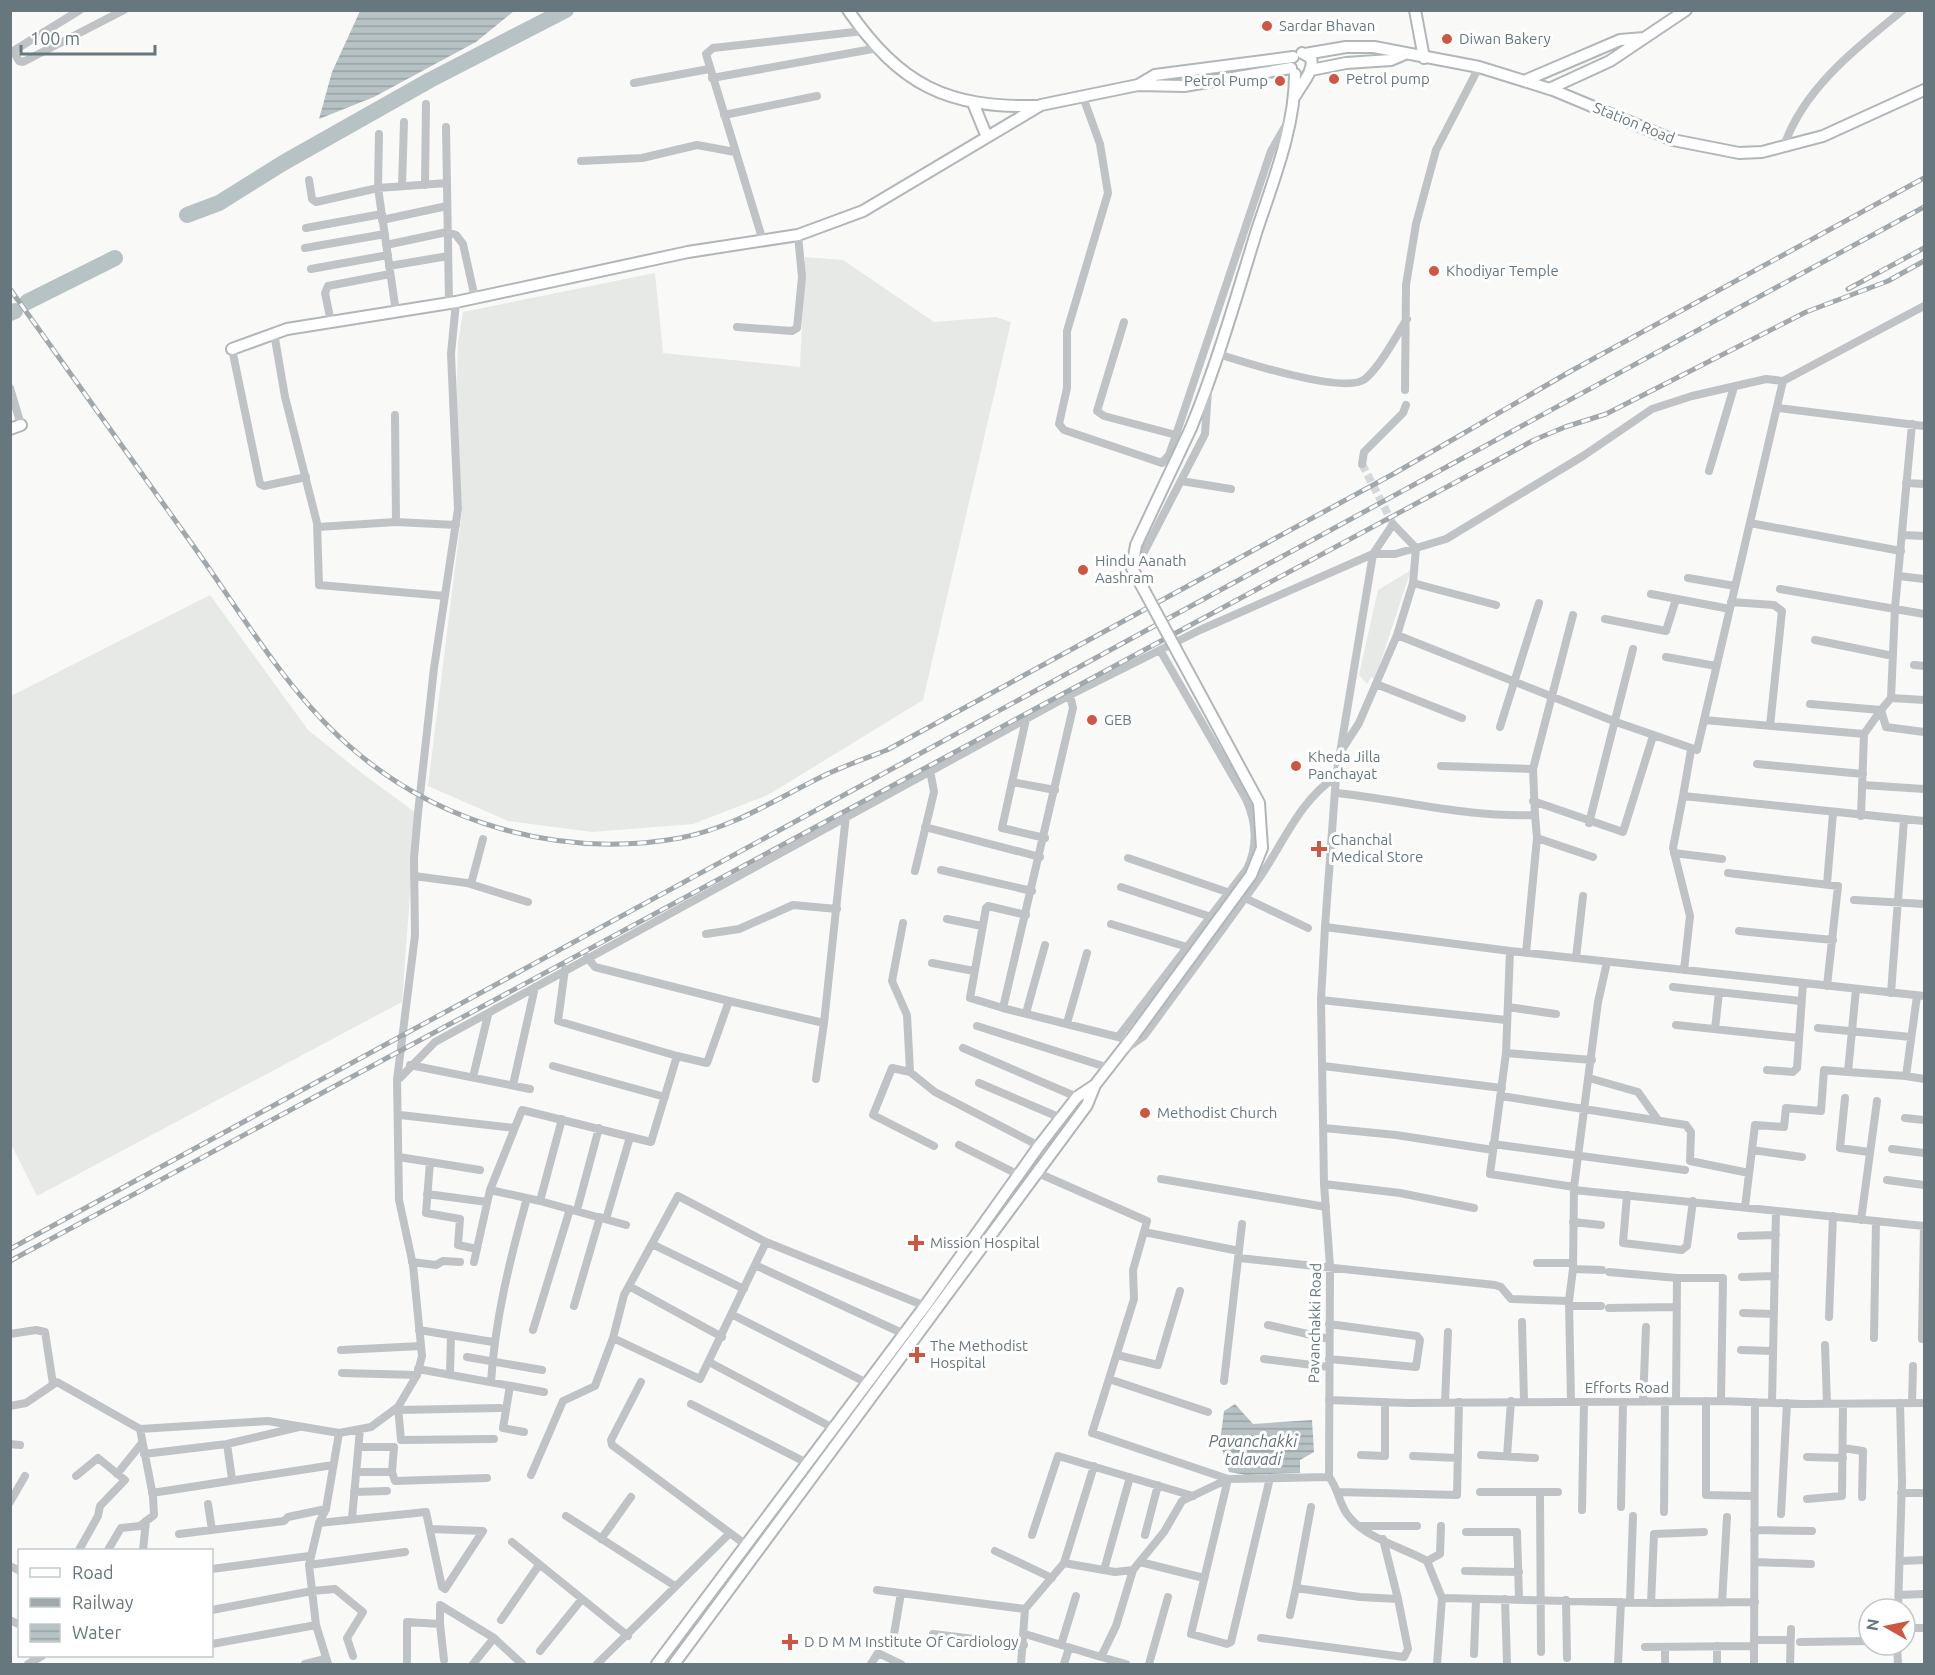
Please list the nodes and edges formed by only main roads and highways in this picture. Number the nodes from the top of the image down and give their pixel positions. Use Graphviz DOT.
graph roads {
  1 [pos="848,10"];
  2 [pos="1415,10"];
  3 [pos="1686,10"];
  4 [pos="1644,38"];
  5 [pos="1305,54"];
  6 [pos="1405,54"];
  7 [pos="1424,58"];
  8 [pos="1293,66"];
  9 [pos="1309,72"];
  10 [pos="1524,81"];
  11 [pos="1549,89"];
  12 [pos="1924,90"];
  13 [pos="1295,96"];
  14 [pos="973,103"];
  15 [pos="1041,105"];
  16 [pos="987,138"];
  17 [pos="232,348"];
  18 [pos="1095,1085"];
  19 [pos="657,1665"];
  20 [pos="674,1665"];
  1 -- 14 [label="main road"];
  2 -- 7 [label="main road"];
  3 -- 4 [label="main road"];
  4 -- 10 [label="main road"];
  4 -- 11 [label="main road"];
  5 -- 6 [label="main road, Station Road"];
  5 -- 8 [label="main road, Station Road"];
  5 -- 9 [label="main road"];
  6 -- 7 [label="main road, Station Road"];
  6 -- 9 [label="main road"];
  7 -- 10 [label="main road, Station Road"];
  8 -- 9 [label="main road"];
  8 -- 13 [label="main road"];
  8 -- 15 [label="main road"];
  9 -- 13 [label="main road"];
  10 -- 11 [label="main road, Station Road"];
  11 -- 12 [label="main road, Station Road"];
  13 -- 18 [label="main road, bridge"];
  14 -- 15 [label="main road"];
  14 -- 16 [label="main road"];
  15 -- 16 [label="main road"];
  16 -- 17 [label="main road"];
  18 -- 19 [label="main road"];
  18 -- 20 [label="main road"];
}
